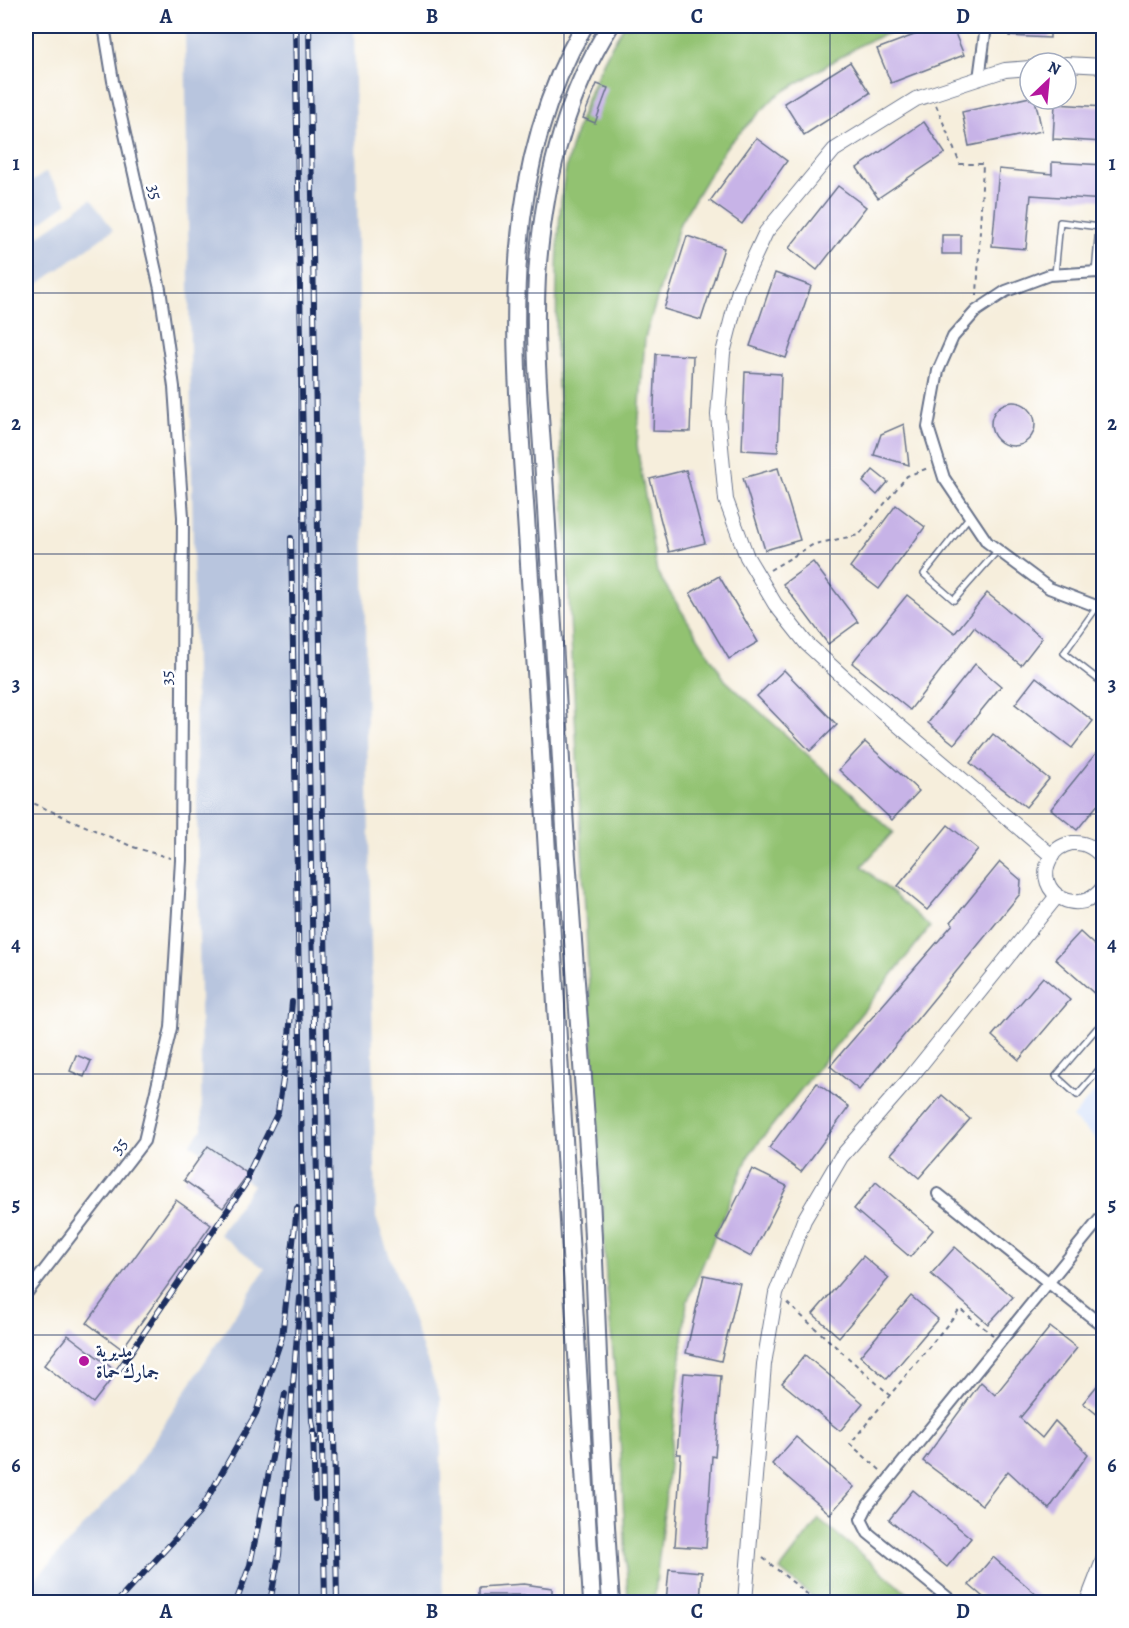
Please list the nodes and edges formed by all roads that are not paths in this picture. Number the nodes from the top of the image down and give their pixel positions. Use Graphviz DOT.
graph roads {
  1 [pos="104,26"];
  2 [pos="584,26"];
  3 [pos="610,26"];
  4 [pos="986,26"];
  5 [pos="1078,65"];
  6 [pos="1104,66"];
  7 [pos="1018,69"];
  8 [pos="980,79"];
  9 [pos="1099,273"];
  10 [pos="1055,274"];
  11 [pos="970,516"];
  12 [pos="998,550"];
  13 [pos="1100,608"];
  14 [pos="1104,684"];
  15 [pos="1101,851"];
  16 [pos="1052,856"];
  17 [pos="1102,892"];
  18 [pos="1057,896"];
  19 [pos="1104,1034"];
  20 [pos="1104,1065"];
  21 [pos="938,1194"];
  22 [pos="1104,1214"];
  23 [pos="1046,1282"];
  24 [pos="26,1294"];
  25 [pos="1104,1327"];
  26 [pos="1104,1558"];
  27 [pos="592,1602"];
  28 [pos="611,1602"];
  29 [pos="745,1602"];
  30 [pos="953,1602"];
  31 [pos="1087,1602"];
  1 -- 24 [label="street, 35"];
  2 -- 27 [label="main road"];
  3 -- 28 [label="main road"];
  4 -- 8 [label="street"];
  5 -- 6 [label="street"];
  7 -- 8 [label="street"];
  8 -- 16 [label="street"];
  9 -- 10 [label="street"];
  9 -- 10 [label="lane"];
  10 -- 11 [label="street"];
  11 -- 12 [label="street"];
  11 -- 12 [label="lane"];
  12 -- 13 [label="street"];
  13 -- 14 [label="lane"];
  15 -- 16 [label="street"];
  16 -- 18 [label="street"];
  17 -- 18 [label="street"];
  18 -- 29 [label="street"];
  19 -- 20 [label="lane"];
  21 -- 23 [label="street"];
  22 -- 23 [label="street"];
  23 -- 25 [label="street"];
  23 -- 30 [label="street"];
  26 -- 31 [label="street"];
}
